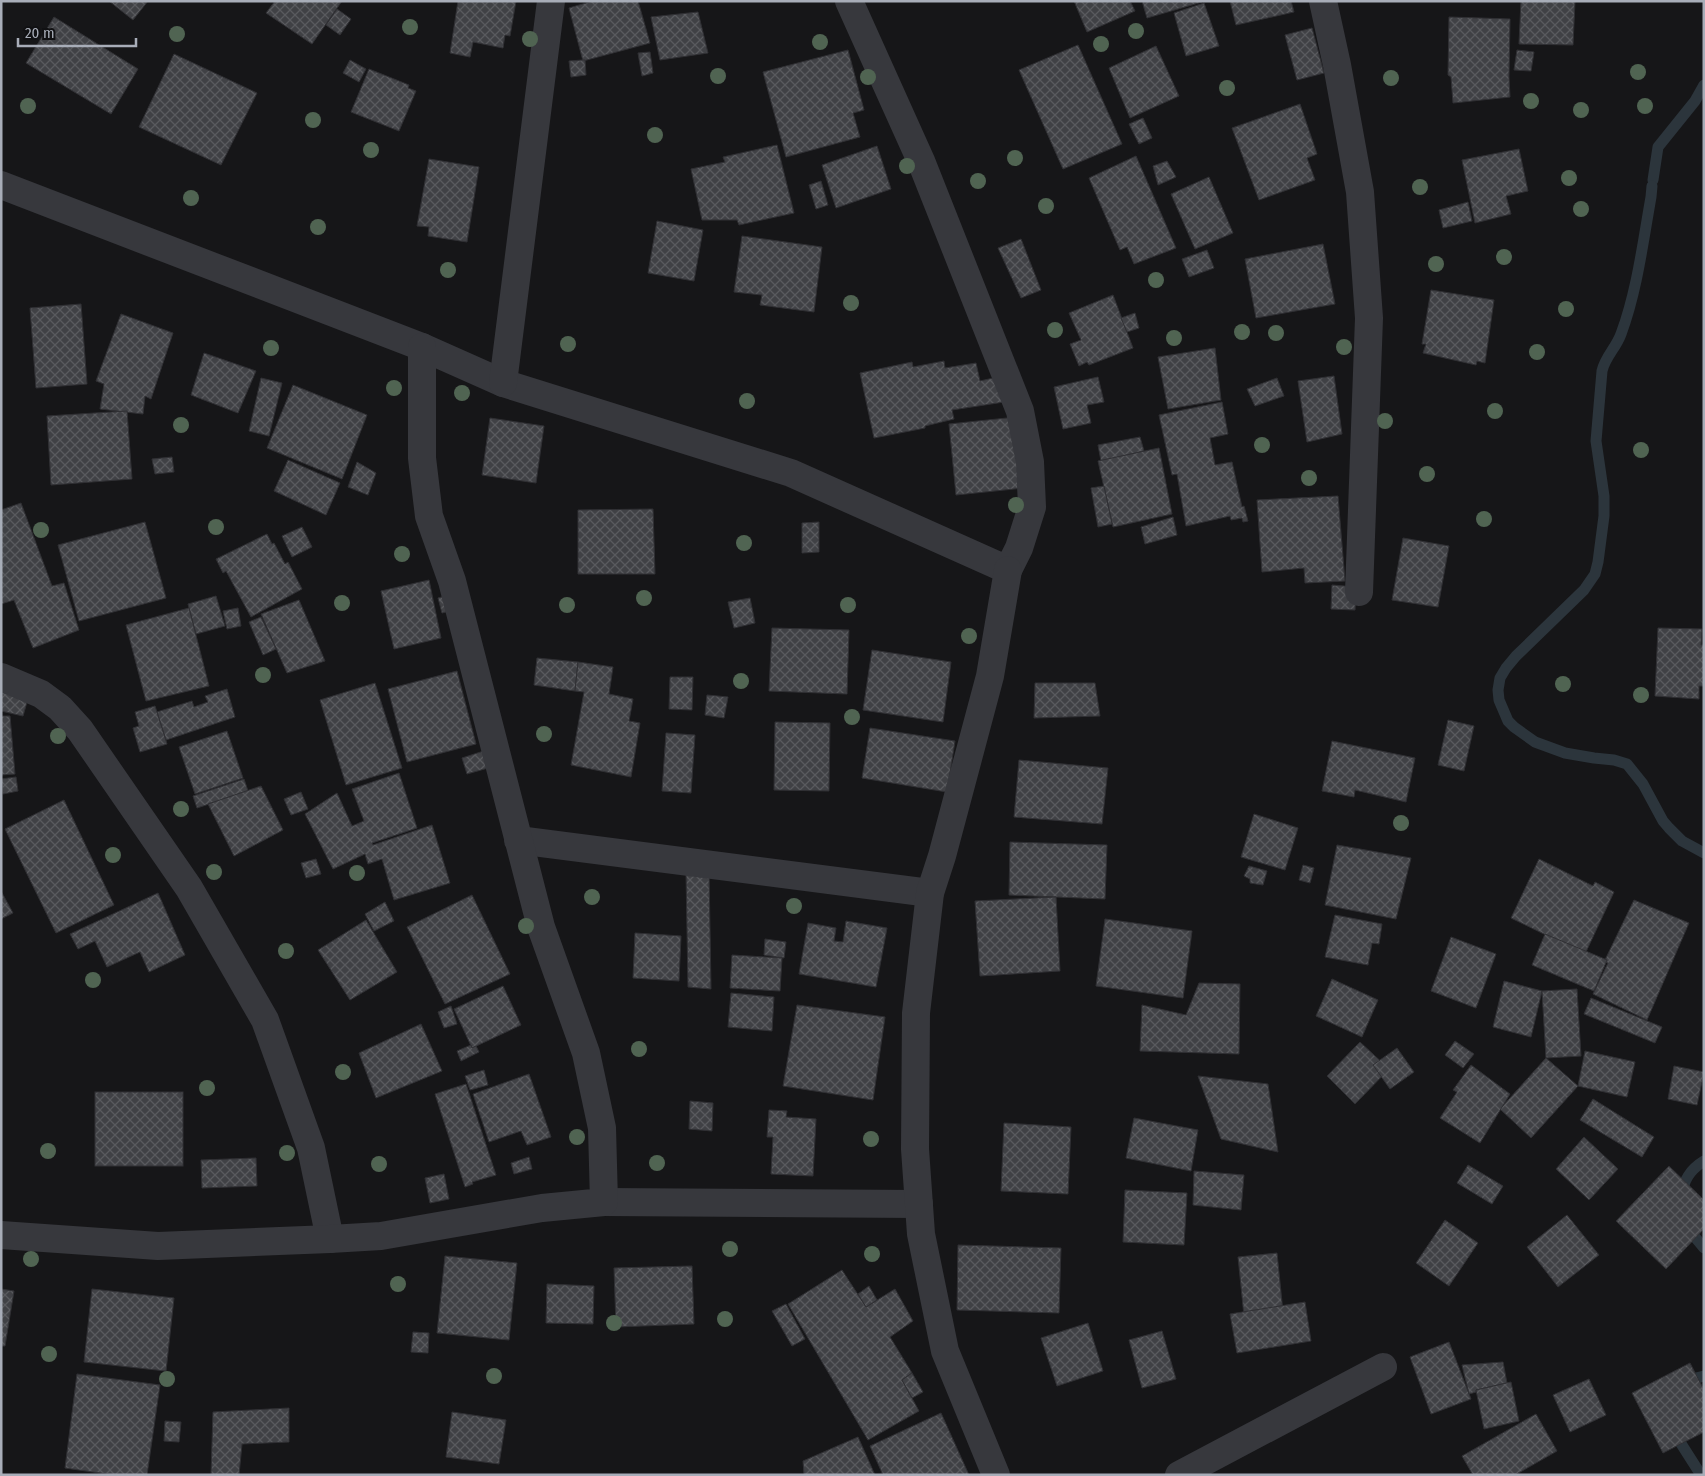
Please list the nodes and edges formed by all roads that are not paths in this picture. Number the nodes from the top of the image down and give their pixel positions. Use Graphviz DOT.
graph roads {
  1 [pos="551,1"];
  2 [pos="849,1"];
  3 [pos="1324,1"];
  4 [pos="1,185"];
  5 [pos="422,347"];
  6 [pos="503,383"];
  7 [pos="1008,570"];
  8 [pos="1359,592"];
  9 [pos="1,677"];
  10 [pos="518,840"];
  11 [pos="930,893"];
  12 [pos="604,1202"];
  13 [pos="918,1204"];
  14 [pos="1,1235"];
  15 [pos="330,1239"];
  16 [pos="1383,1367"];
  17 [pos="996,1475"];
  18 [pos="1178,1475"];
  1 -- 6 [label="street"];
  2 -- 7 [label="street"];
  3 -- 8 [label="street"];
  4 -- 5 [label="street"];
  5 -- 6 [label="street"];
  5 -- 10 [label="street"];
  6 -- 7 [label="street"];
  7 -- 11 [label="street"];
  9 -- 15 [label="street"];
  10 -- 11 [label="street"];
  10 -- 12 [label="street"];
  11 -- 13 [label="street"];
  12 -- 13 [label="street"];
  12 -- 15 [label="street"];
  13 -- 17 [label="street"];
  14 -- 15 [label="street"];
  16 -- 18 [label="street"];
}
